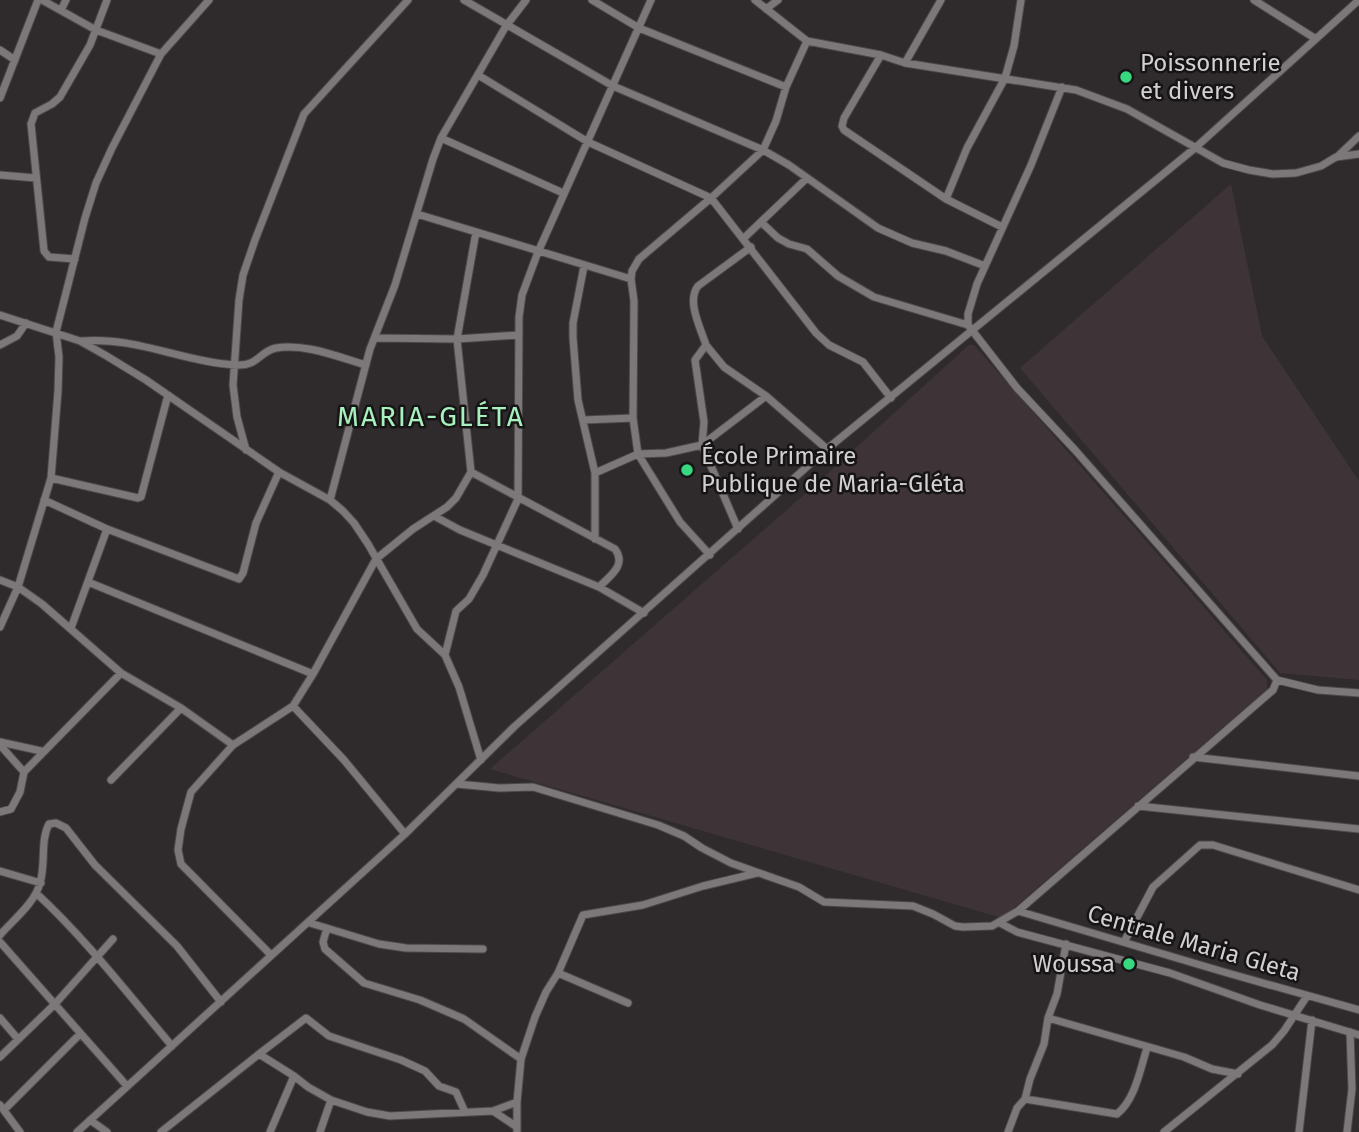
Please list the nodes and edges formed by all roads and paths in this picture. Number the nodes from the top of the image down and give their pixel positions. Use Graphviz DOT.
graph roads {
  1 [pos="40,0"];
  2 [pos="66,0"];
  3 [pos="107,0"];
  4 [pos="209,0"];
  5 [pos="408,0"];
  6 [pos="464,0"];
  7 [pos="526,0"];
  8 [pos="592,0"];
  9 [pos="651,0"];
  10 [pos="755,0"];
  11 [pos="778,0"];
  12 [pos="941,0"];
  13 [pos="1021,0"];
  14 [pos="1254,0"];
  15 [pos="1359,0"];
  16 [pos="766,9"];
  17 [pos="61,10"];
  18 [pos="506,26"];
  19 [pos="639,28"];
  20 [pos="96,30"];
  21 [pos="1316,39"];
  22 [pos="807,41"];
  23 [pos="0,50"];
  24 [pos="161,54"];
  25 [pos="881,55"];
  26 [pos="15,61"];
  27 [pos="905,63"];
  28 [pos="478,75"];
  29 [pos="1005,78"];
  30 [pos="613,86"];
  31 [pos="786,87"];
  32 [pos="1062,87"];
  33 [pos="0,98"];
  34 [pos="1359,136"];
  35 [pos="441,138"];
  36 [pos="588,142"];
  37 [pos="1195,148"];
  38 [pos="762,149"];
  39 [pos="1359,154"];
  40 [pos="1336,157"];
  41 [pos="0,175"];
  42 [pos="36,178"];
  43 [pos="807,178"];
  44 [pos="563,193"];
  45 [pos="711,198"];
  46 [pos="946,199"];
  47 [pos="417,214"];
  48 [pos="761,222"];
  49 [pos="1002,227"];
  50 [pos="477,232"];
  51 [pos="744,238"];
  52 [pos="751,247"];
  53 [pos="538,252"];
  54 [pos="75,258"];
  55 [pos="583,266"];
  56 [pos="985,266"];
  57 [pos="631,279"];
  58 [pos="0,315"];
  59 [pos="26,323"];
  60 [pos="969,328"];
  61 [pos="56,332"];
  62 [pos="519,335"];
  63 [pos="374,338"];
  64 [pos="457,339"];
  65 [pos="80,341"];
  66 [pos="0,345"];
  67 [pos="706,345"];
  68 [pos="236,365"];
  69 [pos="366,365"];
  70 [pos="168,395"];
  71 [pos="766,396"];
  72 [pos="891,398"];
  73 [pos="634,418"];
  74 [pos="583,420"];
  75 [pos="702,445"];
  76 [pos="827,449"];
  77 [pos="246,450"];
  78 [pos="638,454"];
  79 [pos="279,472"];
  80 [pos="471,472"];
  81 [pos="595,473"];
  82 [pos="51,478"];
  83 [pos="518,499"];
  84 [pos="44,500"];
  85 [pos="330,500"];
  86 [pos="434,516"];
  87 [pos="107,529"];
  88 [pos="738,529"];
  89 [pos="595,538"];
  90 [pos="497,546"];
  91 [pos="710,555"];
  92 [pos="376,559"];
  93 [pos="0,580"];
  94 [pos="88,582"];
  95 [pos="18,587"];
  96 [pos="598,587"];
  97 [pos="645,613"];
  98 [pos="0,627"];
  99 [pos="71,628"];
  100 [pos="445,655"];
  101 [pos="121,673"];
  102 [pos="313,674"];
  103 [pos="1277,680"];
  104 [pos="1359,693"];
  105 [pos="293,706"];
  106 [pos="181,708"];
  107 [pos="0,743"];
  108 [pos="233,745"];
  109 [pos="41,751"];
  110 [pos="1193,757"];
  111 [pos="481,760"];
  112 [pos="24,772"];
  113 [pos="1359,776"];
  114 [pos="111,780"];
  115 [pos="457,784"];
  116 [pos="1138,806"];
  117 [pos="0,811"];
  118 [pos="1359,829"];
  119 [pos="405,834"];
  120 [pos="0,871"];
  121 [pos="757,873"];
  122 [pos="41,883"];
  123 [pos="1359,890"];
  124 [pos="36,893"];
  125 [pos="1018,911"];
  126 [pos="310,923"];
  127 [pos="1000,923"];
  128 [pos="327,928"];
  129 [pos="0,935"];
  130 [pos="113,939"];
  131 [pos="0,942"];
  132 [pos="1125,942"];
  133 [pos="1066,944"];
  134 [pos="483,948"];
  135 [pos="270,954"];
  136 [pos="97,957"];
  137 [pos="558,973"];
  138 [pos="1307,996"];
  139 [pos="221,1003"];
  140 [pos="628,1003"];
  141 [pos="55,1004"];
  142 [pos="1359,1010"];
  143 [pos="1296,1015"];
  144 [pos="0,1018"];
  145 [pos="1048,1018"];
  146 [pos="1312,1020"];
  147 [pos="1350,1032"];
  148 [pos="80,1034"];
  149 [pos="1359,1035"];
  150 [pos="19,1039"];
  151 [pos="172,1046"];
  152 [pos="1147,1048"];
  153 [pos="258,1054"];
  154 [pos="0,1056"];
  155 [pos="521,1059"];
  156 [pos="1238,1074"];
  157 [pos="294,1076"];
  158 [pos="127,1086"];
  159 [pos="1025,1099"];
  160 [pos="331,1100"];
  161 [pos="517,1102"];
  162 [pos="2,1107"];
  163 [pos="494,1111"];
  164 [pos="465,1112"];
  165 [pos="90,1120"];
  166 [pos="517,1130"];
  167 [pos="20,1132"];
  168 [pos="77,1132"];
  169 [pos="107,1132"];
  170 [pos="161,1132"];
  171 [pos="270,1132"];
  172 [pos="320,1132"];
  173 [pos="1008,1132"];
  174 [pos="1164,1132"];
  175 [pos="1299,1132"];
  176 [pos="1347,1132"];
  1 -- 17 [label="street"];
  1 -- 26 [label="street"];
  2 -- 17 [label="street"];
  3 -- 20 [label="street"];
  4 -- 24 [label="street"];
  5 -- 68 [label="street"];
  6 -- 18 [label="street"];
  7 -- 18 [label="street"];
  8 -- 19 [label="street"];
  9 -- 19 [label="street"];
  10 -- 16 [label="street"];
  11 -- 16 [label="street"];
  12 -- 27 [label="street"];
  13 -- 29 [label="street"];
  14 -- 21 [label="street"];
  15 -- 21 [label="street"];
  16 -- 22 [label="street"];
  17 -- 20 [label="street"];
  18 -- 28 [label="street"];
  18 -- 30 [label="street"];
  19 -- 30 [label="street"];
  19 -- 31 [label="street"];
  20 -- 24 [label="street"];
  20 -- 42 [label="street"];
  21 -- 37 [label="street"];
  22 -- 25 [label="street"];
  22 -- 31 [label="street"];
  23 -- 26 [label="street"];
  24 -- 54 [label="street"];
  25 -- 27 [label="street"];
  25 -- 46 [label="street"];
  26 -- 33 [label="street"];
  27 -- 29 [label="street"];
  28 -- 35 [label="street"];
  28 -- 36 [label="street"];
  29 -- 32 [label="street"];
  29 -- 46 [label="street"];
  30 -- 36 [label="street"];
  30 -- 38 [label="street"];
  31 -- 38 [label="street"];
  32 -- 37 [label="street"];
  32 -- 49 [label="street"];
  34 -- 40 [label="street"];
  35 -- 44 [label="street"];
  35 -- 47 [label="street"];
  36 -- 44 [label="street"];
  36 -- 45 [label="street"];
  37 -- 40 [label="street"];
  37 -- 60 [label="street"];
  38 -- 43 [label="street"];
  38 -- 45 [label="street"];
  39 -- 40 [label="street"];
  41 -- 42 [label="street"];
  42 -- 54 [label="street"];
  43 -- 48 [label="street"];
  43 -- 56 [label="street"];
  44 -- 53 [label="street"];
  45 -- 51 [label="street"];
  45 -- 57 [label="street"];
  46 -- 49 [label="street"];
  47 -- 50 [label="street"];
  47 -- 63 [label="street"];
  48 -- 51 [label="street"];
  48 -- 60 [label="street"];
  49 -- 56 [label="street"];
  50 -- 53 [label="street"];
  50 -- 64 [label="street"];
  51 -- 52 [label="street"];
  52 -- 67 [label="street"];
  52 -- 72 [label="street"];
  53 -- 55 [label="street"];
  53 -- 62 [label="street"];
  54 -- 61 [label="street"];
  55 -- 57 [label="street"];
  55 -- 74 [label="street"];
  56 -- 60 [label="street"];
  57 -- 73 [label="street"];
  58 -- 59 [label="street"];
  59 -- 61 [label="street"];
  59 -- 66 [label="street"];
  60 -- 72 [label="street"];
  60 -- 103 [label="street"];
  61 -- 65 [label="street"];
  61 -- 82 [label="street"];
  62 -- 64 [label="street"];
  62 -- 83 [label="street"];
  63 -- 64 [label="street"];
  63 -- 69 [label="street"];
  64 -- 80 [label="street"];
  65 -- 68 [label="street"];
  65 -- 70 [label="street"];
  67 -- 71 [label="street"];
  67 -- 75 [label="street"];
  68 -- 69 [label="street"];
  68 -- 77 [label="street"];
  69 -- 85 [label="street"];
  70 -- 77 [label="street"];
  70 -- 82 [label="street"];
  71 -- 75 [label="street"];
  71 -- 76 [label="street"];
  72 -- 76 [label="street"];
  73 -- 74 [label="street"];
  73 -- 78 [label="street"];
  74 -- 81 [label="street"];
  75 -- 78 [label="street"];
  75 -- 88 [label="street"];
  76 -- 88 [label="street"];
  77 -- 79 [label="street"];
  78 -- 81 [label="street"];
  78 -- 91 [label="street"];
  79 -- 85 [label="street"];
  79 -- 87 [label="street"];
  80 -- 83 [label="street"];
  80 -- 86 [label="street"];
  81 -- 89 [label="street"];
  82 -- 84 [label="street"];
  83 -- 89 [label="street"];
  83 -- 90 [label="street"];
  84 -- 87 [label="street"];
  84 -- 95 [label="street"];
  85 -- 92 [label="street"];
  86 -- 90 [label="street"];
  86 -- 92 [label="street"];
  87 -- 94 [label="street"];
  88 -- 91 [label="street"];
  89 -- 96 [label="street"];
  90 -- 96 [label="street"];
  90 -- 100 [label="street"];
  91 -- 97 [label="street"];
  92 -- 100 [label="street"];
  92 -- 102 [label="street"];
  93 -- 95 [label="street"];
  94 -- 99 [label="street"];
  94 -- 102 [label="street"];
  95 -- 98 [label="street"];
  95 -- 99 [label="street"];
  96 -- 97 [label="street"];
  97 -- 111 [label="street"];
  99 -- 101 [label="street"];
  100 -- 111 [label="street"];
  101 -- 106 [label="street"];
  101 -- 109 [label="street"];
  102 -- 105 [label="street"];
  103 -- 104 [label="street"];
  103 -- 110 [label="street"];
  105 -- 108 [label="street"];
  105 -- 119 [label="street"];
  106 -- 108 [label="street"];
  106 -- 114 [label="street"];
  107 -- 109 [label="street"];
  107 -- 112 [label="street"];
  108 -- 135 [label="street"];
  109 -- 112 [label="street"];
  110 -- 113 [label="street"];
  110 -- 116 [label="street"];
  111 -- 115 [label="street"];
  112 -- 117 [label="street"];
  115 -- 119 [label="street"];
  115 -- 121 [label="street"];
  116 -- 118 [label="street"];
  116 -- 125 [label="street"];
  119 -- 126 [label="street"];
  120 -- 122 [label="street"];
  121 -- 127 [label="street"];
  121 -- 137 [label="street"];
  122 -- 124 [label="street"];
  122 -- 139 [label="street"];
  123 -- 132 [label="street"];
  124 -- 129 [label="street"];
  124 -- 136 [label="street"];
  125 -- 127 [label="street"];
  125 -- 132 [label="street, Centrale Maria Gleta"];
  126 -- 128 [label="street"];
  126 -- 135 [label="street"];
  127 -- 133 [label="street"];
  128 -- 134 [label="street"];
  128 -- 155 [label="street"];
  130 -- 136 [label="street"];
  131 -- 141 [label="street"];
  132 -- 138 [label="street, Centrale Maria Gleta"];
  133 -- 143 [label="street"];
  133 -- 145 [label="street"];
  135 -- 139 [label="street"];
  136 -- 141 [label="street"];
  136 -- 151 [label="street"];
  137 -- 140 [label="street"];
  137 -- 155 [label="street"];
  138 -- 142 [label="street, Centrale Maria Gleta"];
  138 -- 143 [label="street"];
  139 -- 151 [label="street"];
  141 -- 148 [label="street"];
  141 -- 150 [label="street"];
  143 -- 146 [label="street"];
  143 -- 156 [label="street"];
  144 -- 150 [label="street"];
  145 -- 152 [label="street"];
  145 -- 159 [label="street"];
  146 -- 147 [label="street"];
  146 -- 175 [label="street"];
  147 -- 149 [label="street"];
  147 -- 176 [label="street"];
  148 -- 158 [label="street"];
  148 -- 162 [label="street"];
  150 -- 154 [label="street"];
  151 -- 158 [label="street"];
  152 -- 156 [label="street"];
  152 -- 159 [label="street"];
  153 -- 157 [label="street"];
  153 -- 164 [label="street"];
  153 -- 170 [label="street"];
  155 -- 161 [label="street"];
  156 -- 174 [label="street"];
  157 -- 160 [label="street"];
  157 -- 171 [label="street"];
  158 -- 165 [label="street"];
  159 -- 173 [label="street"];
  160 -- 164 [label="street"];
  160 -- 172 [label="street"];
  161 -- 163 [label="street"];
  161 -- 166 [label="street"];
  162 -- 167 [label="street"];
  163 -- 164 [label="street"];
  163 -- 166 [label="street"];
  165 -- 168 [label="street"];
  165 -- 169 [label="street"];
}
